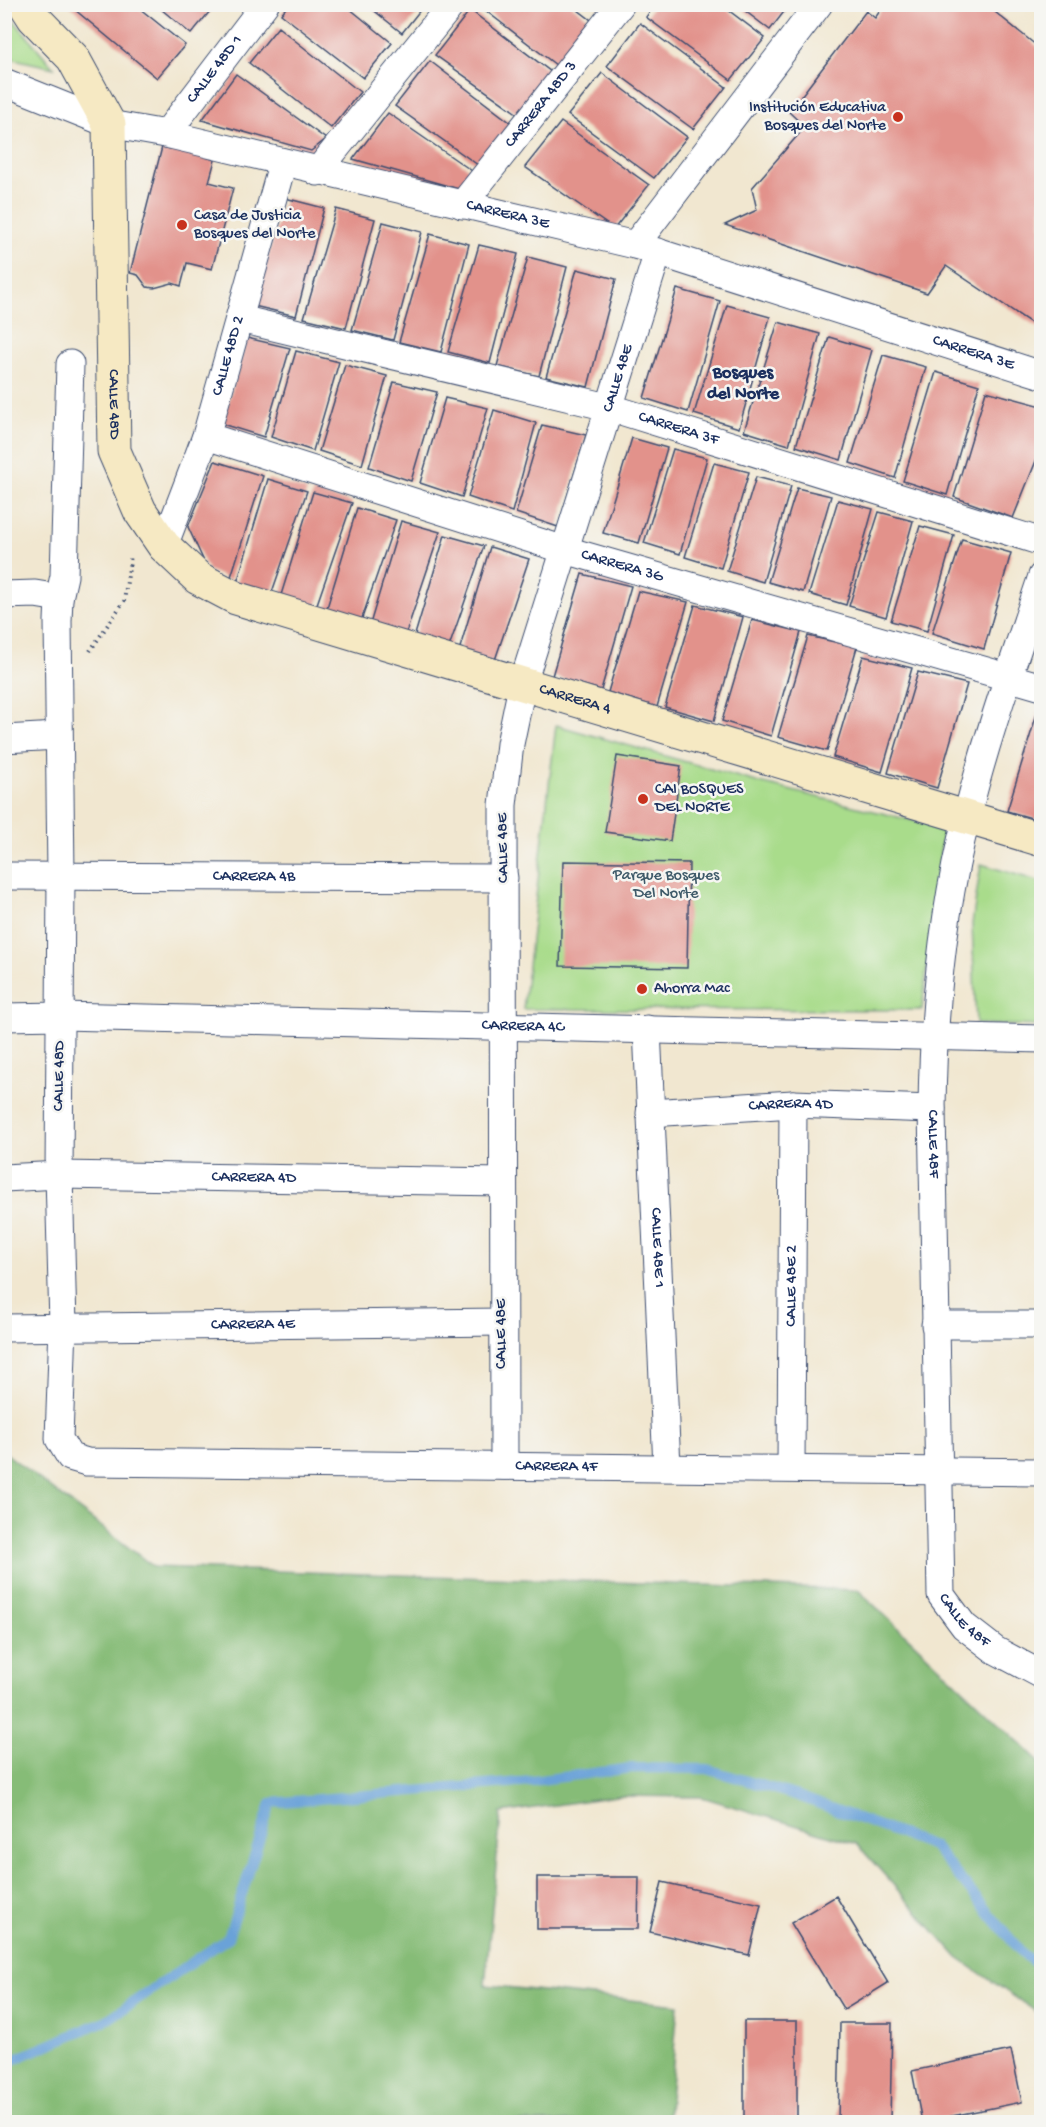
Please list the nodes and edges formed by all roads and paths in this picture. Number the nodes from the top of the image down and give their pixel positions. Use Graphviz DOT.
graph roads {
  1 [pos="265,4"];
  2 [pos="452,4"];
  3 [pos="621,4"];
  4 [pos="819,4"];
  5 [pos="35,9"];
  6 [pos="4,82"];
  7 [pos="109,124"];
  8 [pos="166,134"];
  9 [pos="283,162"];
  10 [pos="317,171"];
  11 [pos="462,205"];
  12 [pos="647,249"];
  13 [pos="240,319"];
  14 [pos="70,364"];
  15 [pos="1041,375"];
  16 [pos="608,407"];
  17 [pos="206,436"];
  18 [pos="140,510"];
  19 [pos="1041,542"];
  20 [pos="164,546"];
  21 [pos="562,549"];
  22 [pos="1041,576"];
  23 [pos="4,595"];
  24 [pos="59,598"];
  25 [pos="1009,677"];
  26 [pos="522,686"];
  27 [pos="1041,687"];
  28 [pos="58,692"];
  29 [pos="58,736"];
  30 [pos="4,739"];
  31 [pos="967,816"];
  32 [pos="1041,840"];
  33 [pos="61,875"];
  34 [pos="4,876"];
  35 [pos="504,878"];
  36 [pos="61,1016"];
  37 [pos="4,1017"];
  38 [pos="503,1028"];
  39 [pos="647,1029"];
  40 [pos="933,1037"];
  41 [pos="1041,1039"];
  42 [pos="793,1104"];
  43 [pos="932,1109"];
  44 [pos="650,1113"];
  45 [pos="59,1175"];
  46 [pos="4,1178"];
  47 [pos="503,1182"];
  48 [pos="502,1322"];
  49 [pos="63,1325"];
  50 [pos="935,1325"];
  51 [pos="1041,1325"];
  52 [pos="4,1328"];
  53 [pos="70,1457"];
  54 [pos="504,1466"];
  55 [pos="668,1467"];
  56 [pos="791,1468"];
  57 [pos="938,1472"];
  58 [pos="1041,1473"];
  59 [pos="1041,1675"];
  1 -- 8 [label="street, CALLE 48D 1"];
  2 -- 10 [label="street"];
  3 -- 11 [label="street, CARRERA 48D 3"];
  4 -- 12 [label="street, CALLE 48E"];
  5 -- 7 [label="main road"];
  6 -- 7 [label="street, CARRERA 3E"];
  7 -- 8 [label="street, CARRERA 3E"];
  7 -- 18 [label="main road, CALLE 48D"];
  8 -- 9 [label="street, CARRERA 3E"];
  9 -- 10 [label="street, CARRERA 3E"];
  9 -- 13 [label="street, CALLE 48D 2"];
  10 -- 11 [label="street, CARRERA 3E"];
  11 -- 12 [label="street, CARRERA 3E"];
  12 -- 15 [label="street, CARRERA 3E"];
  12 -- 16 [label="street, CALLE 48E"];
  13 -- 16 [label="street, CARRERA 3F"];
  13 -- 17 [label="street, CALLE 48D 2"];
  14 -- 24 [label="street, CALLE 48D"];
  16 -- 19 [label="street, CARRERA 3F"];
  16 -- 21 [label="street, CALLE 48E"];
  17 -- 20 [label="street, CALLE 48D 2"];
  17 -- 21 [label="street, CARRERA 3G"];
  18 -- 20 [label="main road, CARRERA 4"];
  18 -- 28 [label="path"];
  20 -- 26 [label="main road, CARRERA 4"];
  21 -- 25 [label="street, CARRERA 3G"];
  21 -- 26 [label="street, CALLE 48E"];
  22 -- 25 [label="street, CALLE 48F"];
  23 -- 24 [label="street"];
  24 -- 28 [label="street, CALLE 48D"];
  25 -- 27 [label="street, CARRERA 3G"];
  25 -- 31 [label="street, CALLE 48F"];
  26 -- 31 [label="main road, CARRERA 4"];
  26 -- 35 [label="street, CALLE 48E"];
  28 -- 29 [label="street, CALLE 48D"];
  29 -- 30 [label="street"];
  29 -- 33 [label="street, CALLE 48D"];
  31 -- 32 [label="main road, CARRERA 4"];
  31 -- 40 [label="street, CALLE 48F"];
  33 -- 34 [label="street, CARRERA 4B"];
  33 -- 35 [label="street, CARRERA 4B"];
  33 -- 36 [label="street, CALLE 48D"];
  35 -- 38 [label="street, CALLE 48E"];
  36 -- 37 [label="street, CARRERA 4C"];
  36 -- 38 [label="street, CARRERA 4C"];
  36 -- 45 [label="street, CALLE 48D"];
  38 -- 39 [label="street, CARRERA 4C"];
  38 -- 47 [label="street, CALLE 48E"];
  39 -- 40 [label="street, CARRERA 4C"];
  39 -- 44 [label="street, CALLE 48E 1"];
  40 -- 41 [label="street, CARRERA 4C"];
  40 -- 43 [label="street, CALLE 48F"];
  42 -- 43 [label="street, CARRERA 4D"];
  42 -- 44 [label="street, CARRERA 4D"];
  42 -- 56 [label="street, CALLE 48E 2"];
  43 -- 50 [label="street, CALLE 48F"];
  44 -- 55 [label="street, CALLE 48E 1"];
  45 -- 46 [label="street, CARRERA 4D"];
  45 -- 47 [label="street, CARRERA 4D"];
  45 -- 49 [label="street, CALLE 48D"];
  47 -- 48 [label="street, CALLE 48E"];
  48 -- 49 [label="street, CARRERA 4E"];
  48 -- 54 [label="street, CALLE 48E"];
  49 -- 52 [label="street, CARRERA 4E"];
  49 -- 53 [label="street, CALLE 48D"];
  50 -- 51 [label="street"];
  50 -- 57 [label="street, CALLE 48F"];
  53 -- 54 [label="street, CARRERA 4F"];
  54 -- 55 [label="street, CARRERA 4F"];
  55 -- 56 [label="street, CARRERA 4F"];
  56 -- 57 [label="street, CARRERA 4F"];
  57 -- 58 [label="street, CARRERA 4F"];
  57 -- 59 [label="street, CALLE 48F"];
}
